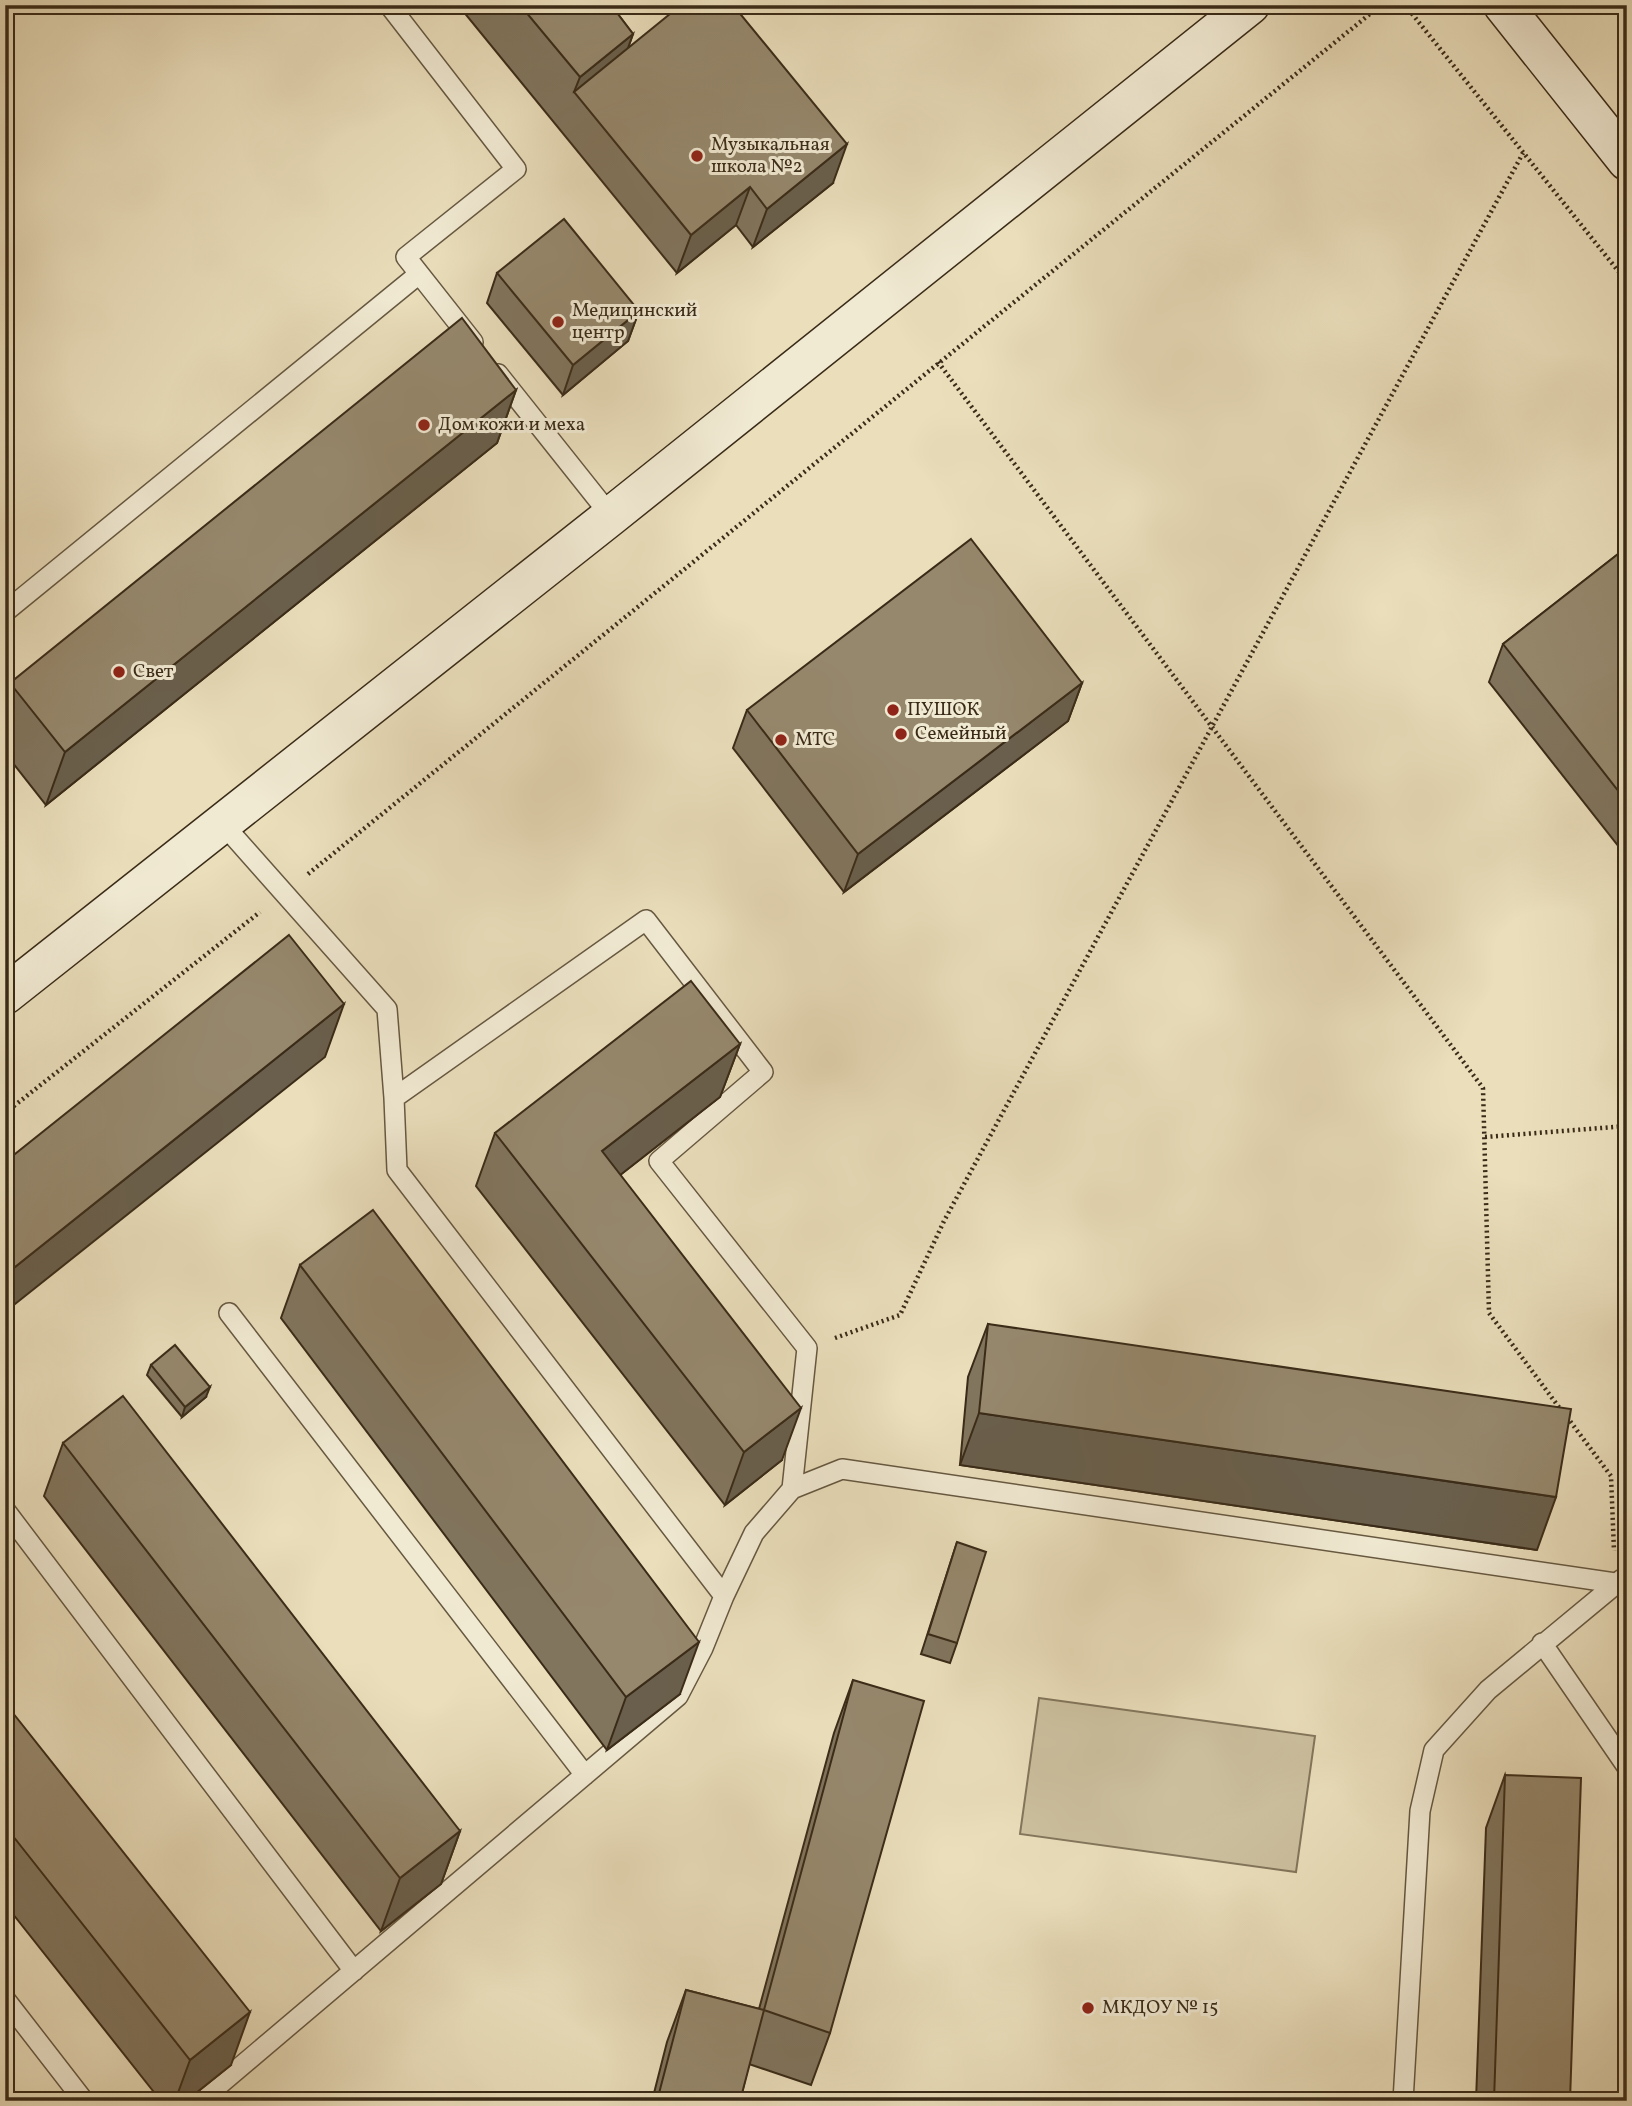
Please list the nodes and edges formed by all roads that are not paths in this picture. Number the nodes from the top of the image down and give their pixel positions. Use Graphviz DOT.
graph roads {
  1 [pos="389,5"];
  2 [pos="1250,5"];
  3 [pos="1503,5"];
  4 [pos="1627,161"];
  5 [pos="419,274"];
  6 [pos="611,516"];
  7 [pos="5,612"];
  8 [pos="222,823"];
  9 [pos="5,995"];
  10 [pos="394,1098"];
  11 [pos="229,1313"];
  12 [pos="792,1489"];
  13 [pos="5,1510"];
  14 [pos="1621,1580"];
  15 [pos="724,1597"];
  16 [pos="1542,1643"];
  17 [pos="1627,1767"];
  18 [pos="584,1775"];
  19 [pos="354,1971"];
  20 [pos="5,1999"];
  21 [pos="84,2101"];
  22 [pos="200,2101"];
  23 [pos="1403,2101"];
  1 -- 5 [label="lane"];
  2 -- 6 [label="street"];
  3 -- 4 [label="street"];
  5 -- 6 [label="lane"];
  5 -- 7 [label="lane"];
  6 -- 8 [label="street"];
  8 -- 9 [label="street"];
  8 -- 10 [label="lane"];
  10 -- 12 [label="lane"];
  10 -- 15 [label="lane"];
  11 -- 18 [label="lane"];
  12 -- 14 [label="lane"];
  12 -- 15 [label="lane"];
  13 -- 19 [label="lane"];
  14 -- 16 [label="lane"];
  15 -- 18 [label="lane"];
  16 -- 17 [label="lane"];
  16 -- 23 [label="lane"];
  18 -- 19 [label="lane"];
  19 -- 22 [label="lane"];
  20 -- 21 [label="lane"];
}
